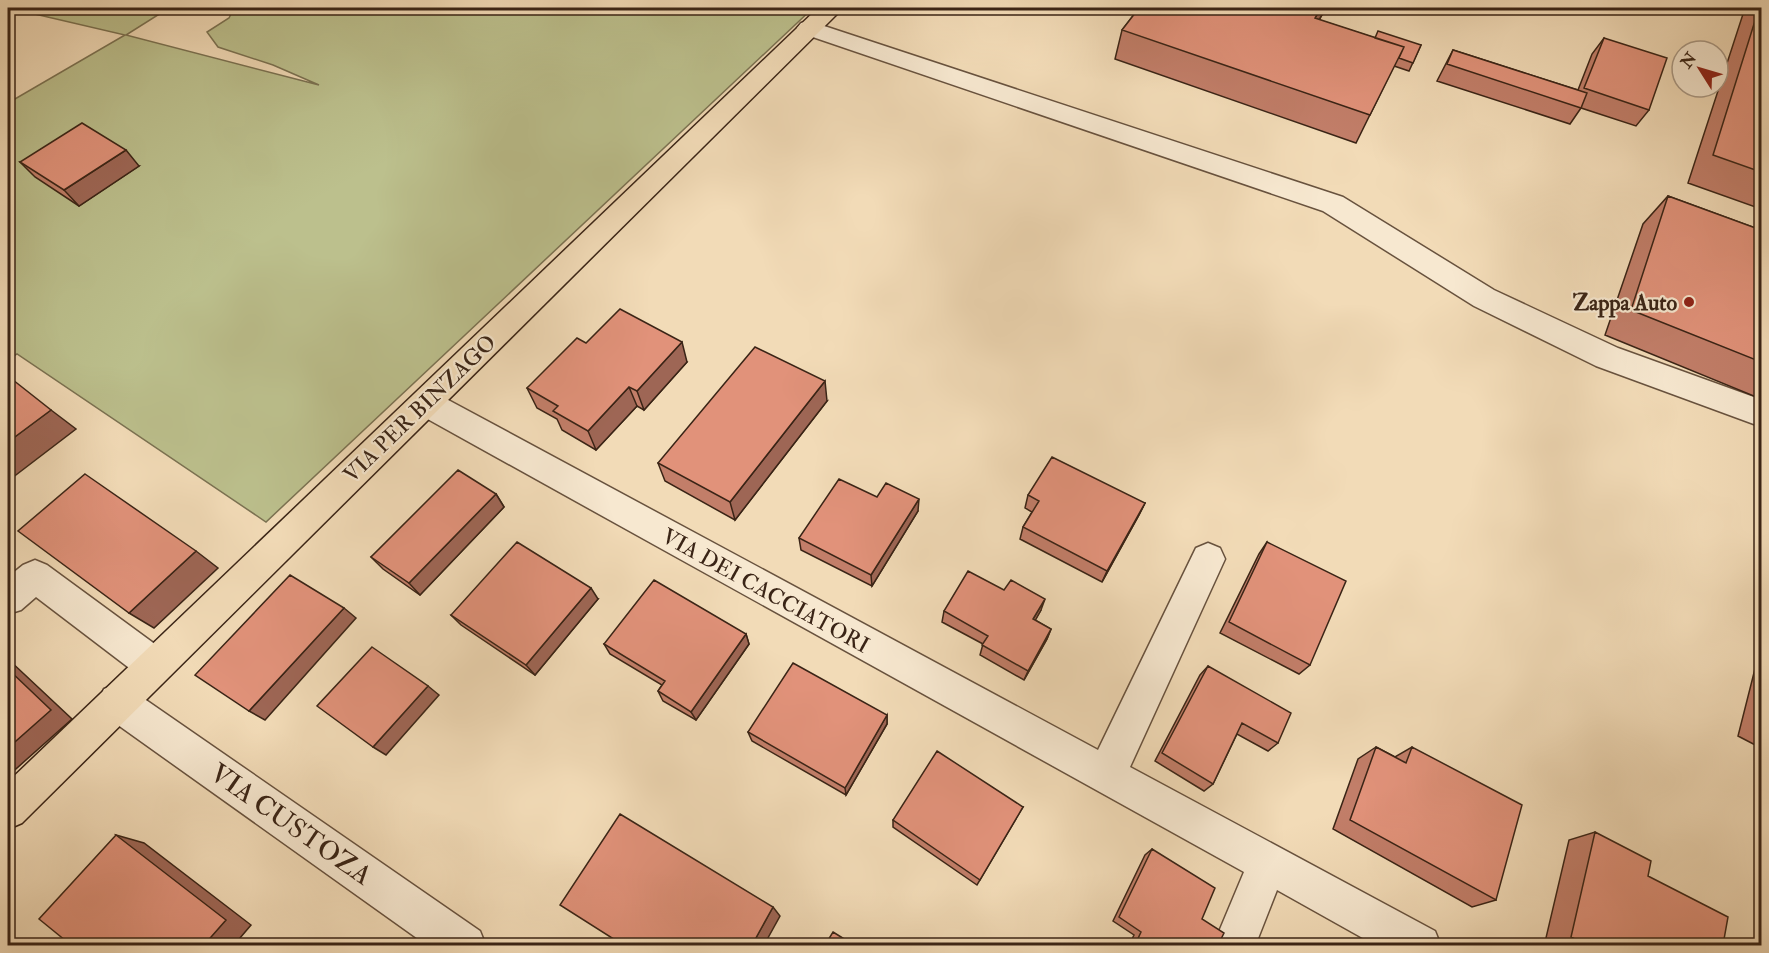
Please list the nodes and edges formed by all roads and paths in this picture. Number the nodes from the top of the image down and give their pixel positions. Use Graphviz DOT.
graph roads {
  1 [pos="820,18"];
  2 [pos="426,403"];
  3 [pos="1761,414"];
  4 [pos="1208,559"];
  5 [pos="8,598"];
  6 [pos="154,665"];
  7 [pos="117,702"];
  8 [pos="1106,775"];
  9 [pos="8,808"];
  10 [pos="1268,862"];
  11 [pos="465,945"];
  12 [pos="1234,945"];
  13 [pos="1420,945"];
  1 -- 2 [label="main road, VIA PER BINZAGO"];
  1 -- 3 [label="street"];
  2 -- 6 [label="main road, VIA PER BINZAGO"];
  2 -- 8 [label="street, VIA DEI CACCIATORI"];
  4 -- 8 [label="street"];
  5 -- 6 [label="street"];
  6 -- 7 [label="main road, VIA PER BINZAGO"];
  7 -- 9 [label="main road, VIA PER BINZAGO"];
  7 -- 11 [label="street, VIA CUSTOZA"];
  8 -- 10 [label="street, VIA DEI CACCIATORI"];
  10 -- 12 [label="street"];
  10 -- 13 [label="street, VIA DEI CACCIATORI"];
}
